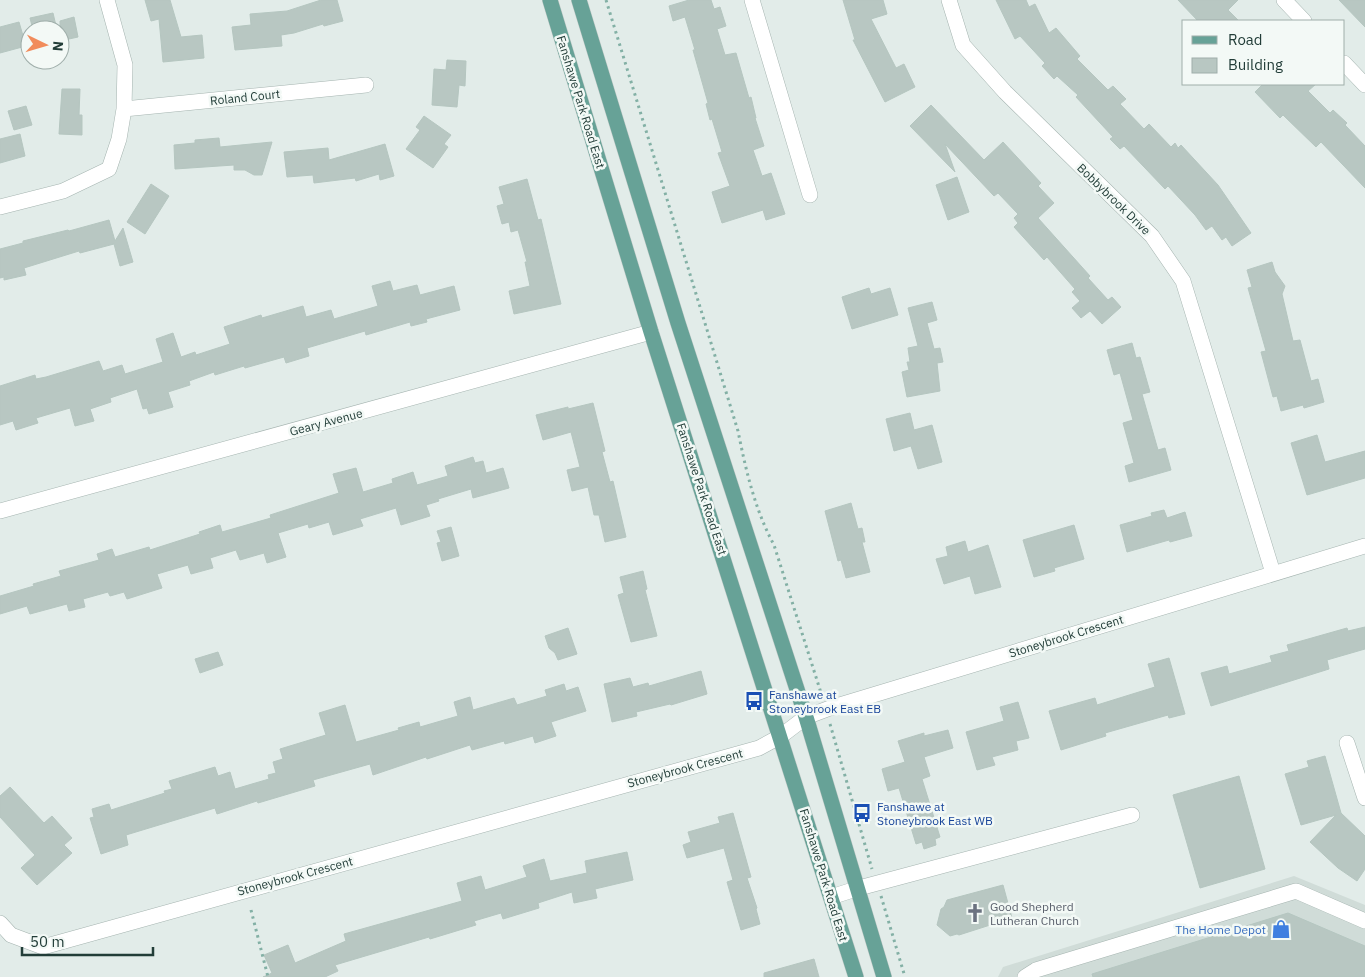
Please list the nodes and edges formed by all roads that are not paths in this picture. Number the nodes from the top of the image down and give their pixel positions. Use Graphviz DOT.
graph roads {
  1 [pos="106,0"];
  2 [pos="550,0"];
  3 [pos="579,0"];
  4 [pos="752,0"];
  5 [pos="949,0"];
  6 [pos="1284,0"];
  7 [pos="1303,20"];
  8 [pos="1345,64"];
  9 [pos="366,85"];
  10 [pos="1365,85"];
  11 [pos="124,109"];
  12 [pos="810,195"];
  13 [pos="0,207"];
  14 [pos="651,332"];
  15 [pos="0,511"];
  16 [pos="1365,546"];
  17 [pos="1273,573"];
  18 [pos="806,717"];
  19 [pos="781,736"];
  20 [pos="1347,743"];
  21 [pos="1365,798"];
  22 [pos="1132,815"];
  23 [pos="859,888"];
  24 [pos="831,897"];
  25 [pos="1365,921"];
  26 [pos="0,923"];
  27 [pos="856,977"];
  28 [pos="884,977"];
  29 [pos="1025,977"];
  1 -- 11 [label="street"];
  2 -- 14 [label="main road, Fanshawe Park Road East"];
  3 -- 18 [label="main road"];
  4 -- 12 [label="street"];
  5 -- 17 [label="street, Bobbybrook Drive"];
  6 -- 7 [label="street"];
  8 -- 10 [label="street"];
  9 -- 11 [label="street, Roland Court"];
  11 -- 13 [label="street"];
  14 -- 15 [label="street, Geary Avenue"];
  14 -- 19 [label="main road, Fanshawe Park Road East"];
  16 -- 17 [label="street, Stoneybrook Crescent"];
  17 -- 18 [label="street, Stoneybrook Crescent"];
  18 -- 19 [label="street, Stoneybrook Crescent"];
  18 -- 23 [label="main road"];
  19 -- 24 [label="main road, Fanshawe Park Road East"];
  19 -- 26 [label="street, Stoneybrook Crescent"];
  20 -- 21 [label="street"];
  22 -- 23 [label="street"];
  23 -- 24 [label="street"];
  23 -- 28 [label="main road"];
  24 -- 27 [label="main road, Fanshawe Park Road East"];
  25 -- 29 [label="street"];
}
